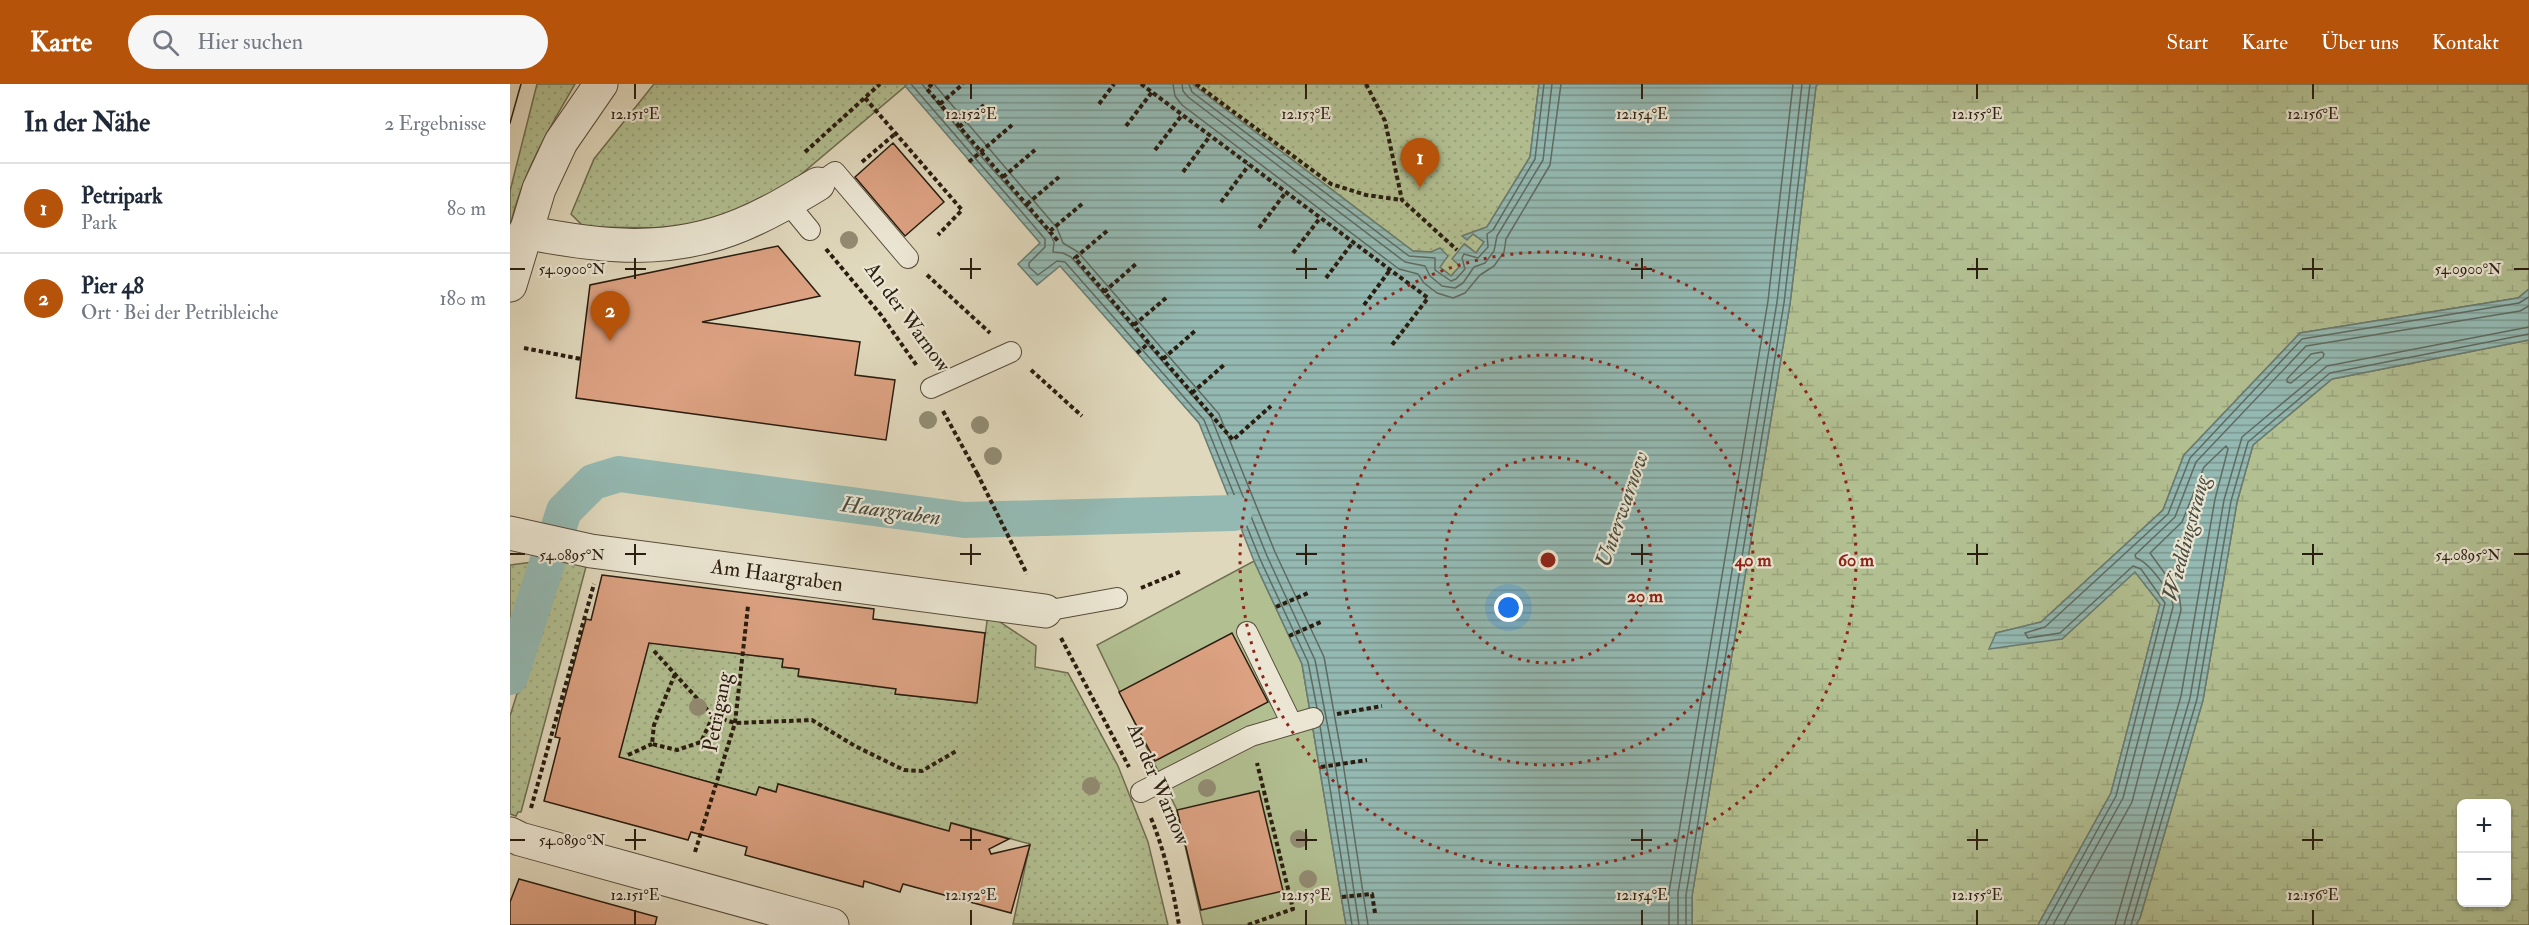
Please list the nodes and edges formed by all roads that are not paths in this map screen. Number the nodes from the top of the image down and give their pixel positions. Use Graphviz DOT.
graph roads {
  1 [pos="601,84"];
  2 [pos="830,182"];
  3 [pos="787,202"];
  4 [pos="810,230"];
  5 [pos="525,232"];
  6 [pos="908,258"];
  7 [pos="510,285"];
  8 [pos="1011,352"];
  9 [pos="931,388"];
  10 [pos="510,533"];
  11 [pos="1038,598"];
  12 [pos="1117,598"];
  13 [pos="1247,632"];
  14 [pos="1313,718"];
  15 [pos="1292,724"];
  16 [pos="1141,792"];
  17 [pos="515,836"];
  18 [pos="832,925"];
  1 -- 5 [label="street"];
  2 -- 3 [label="street"];
  2 -- 6 [label="lane"];
  3 -- 4 [label="lane"];
  3 -- 5 [label="street"];
  5 -- 7 [label="street"];
  8 -- 9 [label="lane"];
  10 -- 11 [label="street, Am Haargraben"];
  11 -- 12 [label="lane"];
  13 -- 15 [label="lane"];
  14 -- 15 [label="lane"];
  15 -- 16 [label="lane"];
  17 -- 18 [label="street"];
}
